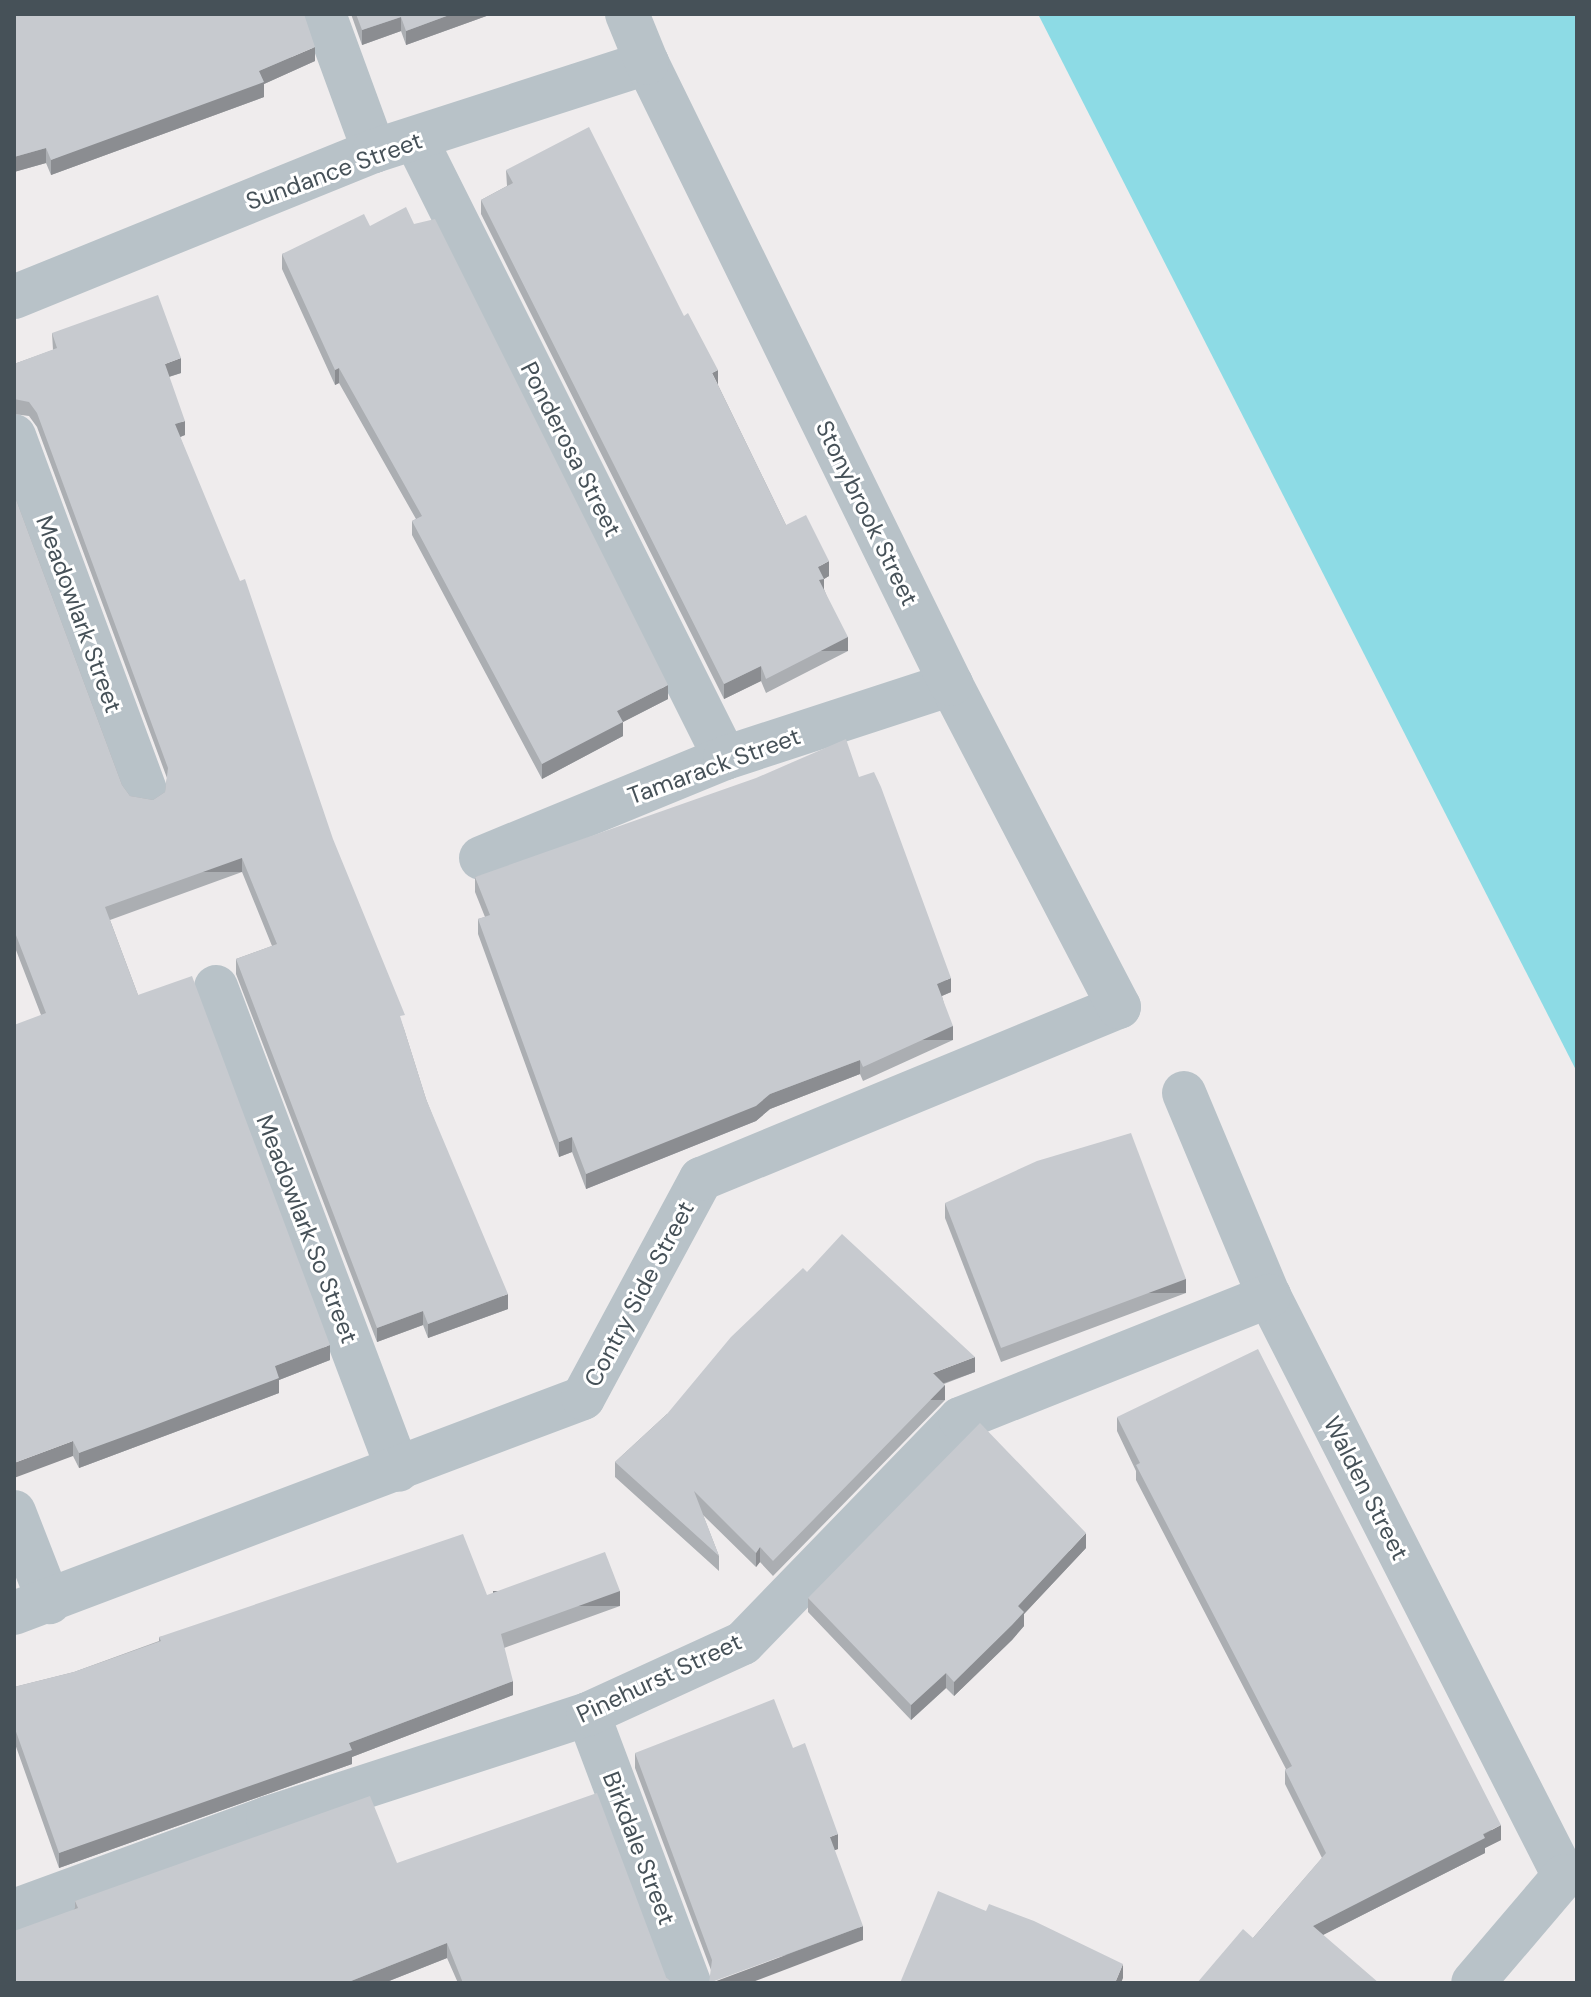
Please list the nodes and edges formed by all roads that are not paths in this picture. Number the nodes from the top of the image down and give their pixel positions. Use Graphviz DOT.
graph roads {
  1 [pos="324,14"];
  2 [pos="627,14"];
  3 [pos="647,63"];
  4 [pos="416,140"];
  5 [pos="374,151"];
  6 [pos="18,282"];
  7 [pos="14,436"];
  8 [pos="951,684"];
  9 [pos="725,758"];
  10 [pos="145,791"];
  11 [pos="481,858"];
  12 [pos="216,987"];
  13 [pos="1119,1007"];
  14 [pos="1184,1093"];
  15 [pos="1269,1296"];
  16 [pos="398,1470"];
  17 [pos="14,1512"];
  18 [pos="31,1608"];
  19 [pos="588,1714"];
  20 [pos="14,1911"];
  21 [pos="689,1983"];
  22 [pos="1473,1983"];
  1 -- 5 [label="street"];
  2 -- 3 [label="street, Stonybrook Street"];
  3 -- 4 [label="street, Sundance Street"];
  3 -- 8 [label="street, Stonybrook Street"];
  4 -- 5 [label="street, Sundance Street"];
  4 -- 9 [label="street, Ponderosa Street"];
  5 -- 6 [label="street, Sundance Street"];
  7 -- 10 [label="street, Meadowlark Street"];
  8 -- 9 [label="street, Tamarack Street"];
  8 -- 13 [label="street, Stonybrook Street"];
  9 -- 11 [label="street, Tamarack Street"];
  12 -- 16 [label="street, Meadowlark So Street"];
  13 -- 16 [label="street, Contry Side Street"];
  14 -- 15 [label="street, Walden Street"];
  15 -- 19 [label="street, Pinehurst Street"];
  15 -- 22 [label="street, Walden Street"];
  16 -- 18 [label="street, Contry Side Street"];
  17 -- 18 [label="street"];
  19 -- 20 [label="street, Pinehurst Street"];
  19 -- 21 [label="street, Birkdale Street"];
}
